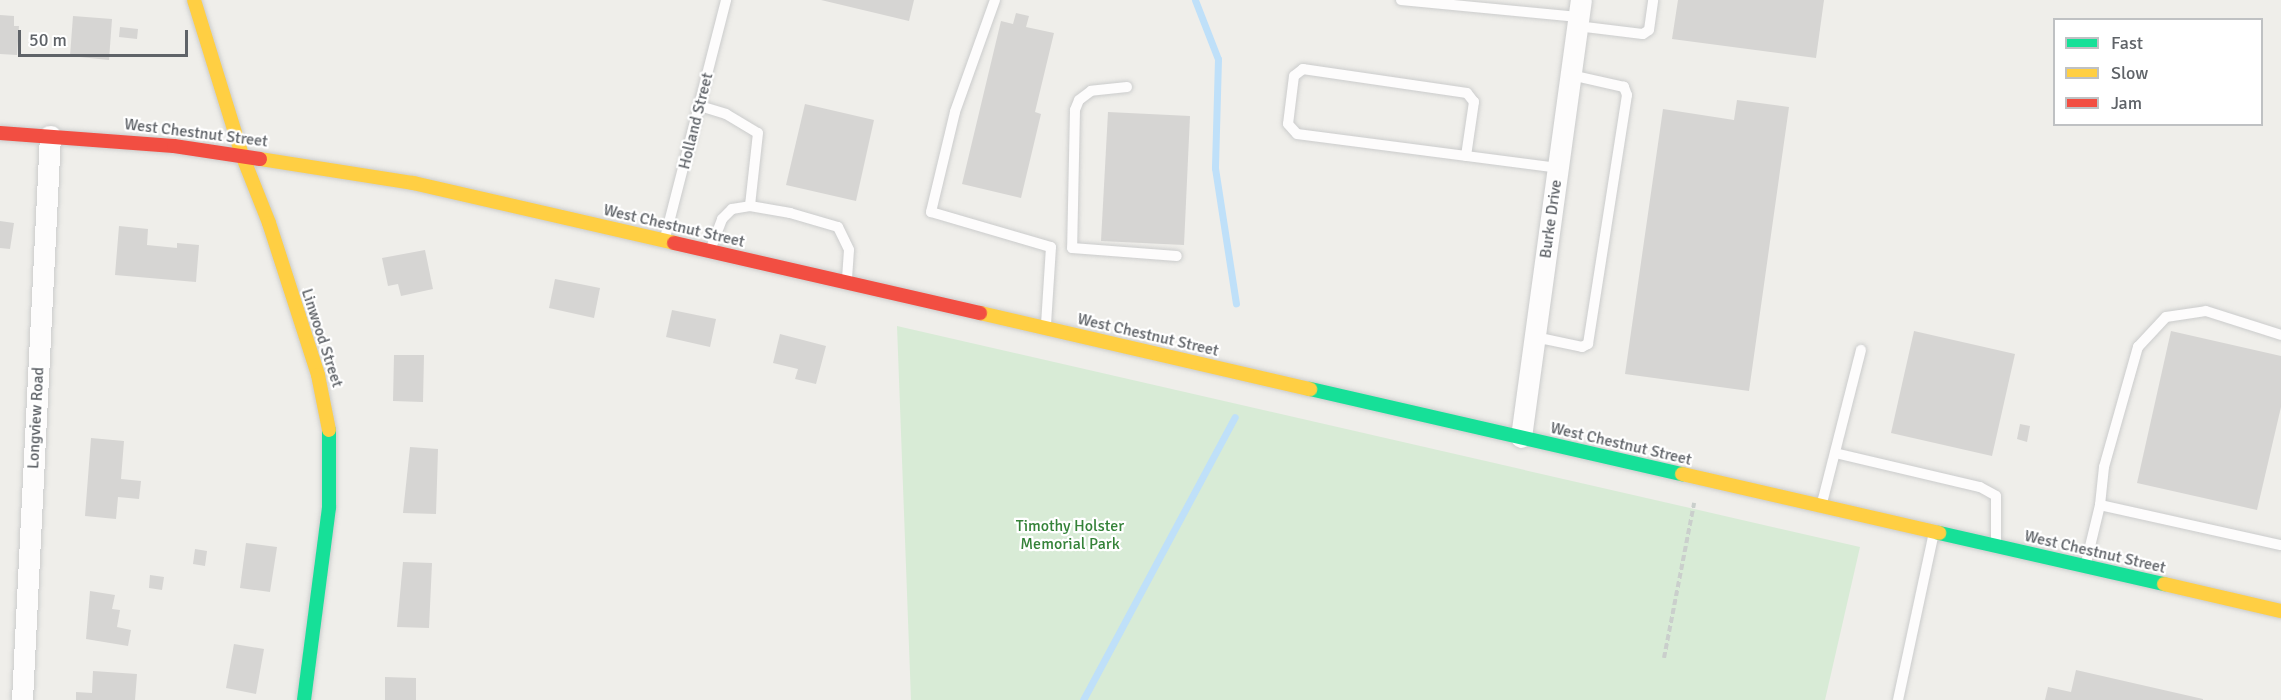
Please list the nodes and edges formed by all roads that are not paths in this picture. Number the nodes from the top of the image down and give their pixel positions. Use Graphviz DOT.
graph roads {
  1 [pos="194,0"];
  2 [pos="726,0"];
  3 [pos="995,0"];
  4 [pos="1401,0"];
  5 [pos="1653,0"];
  6 [pos="1579,14"];
  7 [pos="1571,75"];
  8 [pos="1127,87"];
  9 [pos="700,106"];
  10 [pos="0,133"];
  11 [pos="50,136"];
  12 [pos="242,155"];
  13 [pos="1466,156"];
  14 [pos="1558,168"];
  15 [pos="750,206"];
  16 [pos="664,241"];
  17 [pos="1051,247"];
  18 [pos="1072,248"];
  19 [pos="710,251"];
  20 [pos="1177,256"];
  21 [pos="846,283"];
  22 [pos="1046,329"];
  23 [pos="2281,335"];
  24 [pos="1535,337"];
  25 [pos="1861,350"];
  26 [pos="1521,438"];
  27 [pos="1835,453"];
  28 [pos="2100,505"];
  29 [pos="1821,506"];
  30 [pos="1934,532"];
  31 [pos="2281,545"];
  32 [pos="1996,546"];
  33 [pos="2085,567"];
  34 [pos="2281,611"];
  35 [pos="22,700"];
  36 [pos="304,700"];
  37 [pos="1898,700"];
  1 -- 12 [label="main road, Linwood Street"];
  2 -- 9 [label="lane, Holland Street"];
  3 -- 17 [label="lane"];
  4 -- 6 [label="lane"];
  5 -- 6 [label="lane"];
  6 -- 7 [label="street, Burke Drive"];
  7 -- 14 [label="street, Burke Drive"];
  7 -- 24 [label="lane"];
  8 -- 18 [label="lane"];
  9 -- 15 [label="lane"];
  9 -- 16 [label="lane, Holland Street"];
  10 -- 11 [label="main road, West Chestnut Street"];
  11 -- 12 [label="main road, West Chestnut Street"];
  11 -- 35 [label="street, Longview Road"];
  12 -- 16 [label="main road, West Chestnut Street"];
  12 -- 36 [label="main road, Linwood Street"];
  13 -- 13 [label="lane"];
  13 -- 14 [label="lane"];
  14 -- 24 [label="street, Burke Drive"];
  15 -- 19 [label="lane"];
  15 -- 21 [label="lane"];
  16 -- 19 [label="main road, West Chestnut Street"];
  17 -- 18 [label="lane"];
  17 -- 22 [label="lane"];
  18 -- 20 [label="lane"];
  19 -- 21 [label="main road, West Chestnut Street"];
  21 -- 22 [label="main road, West Chestnut Street"];
  22 -- 26 [label="main road, West Chestnut Street"];
  23 -- 28 [label="lane"];
  24 -- 26 [label="street, Burke Drive"];
  25 -- 27 [label="lane"];
  26 -- 29 [label="main road, West Chestnut Street"];
  27 -- 29 [label="lane"];
  27 -- 32 [label="lane"];
  28 -- 31 [label="lane"];
  28 -- 33 [label="lane"];
  29 -- 30 [label="main road, West Chestnut Street"];
  30 -- 32 [label="main road, West Chestnut Street"];
  30 -- 37 [label="lane"];
  32 -- 33 [label="main road, West Chestnut Street"];
  33 -- 34 [label="main road, West Chestnut Street"];
}
